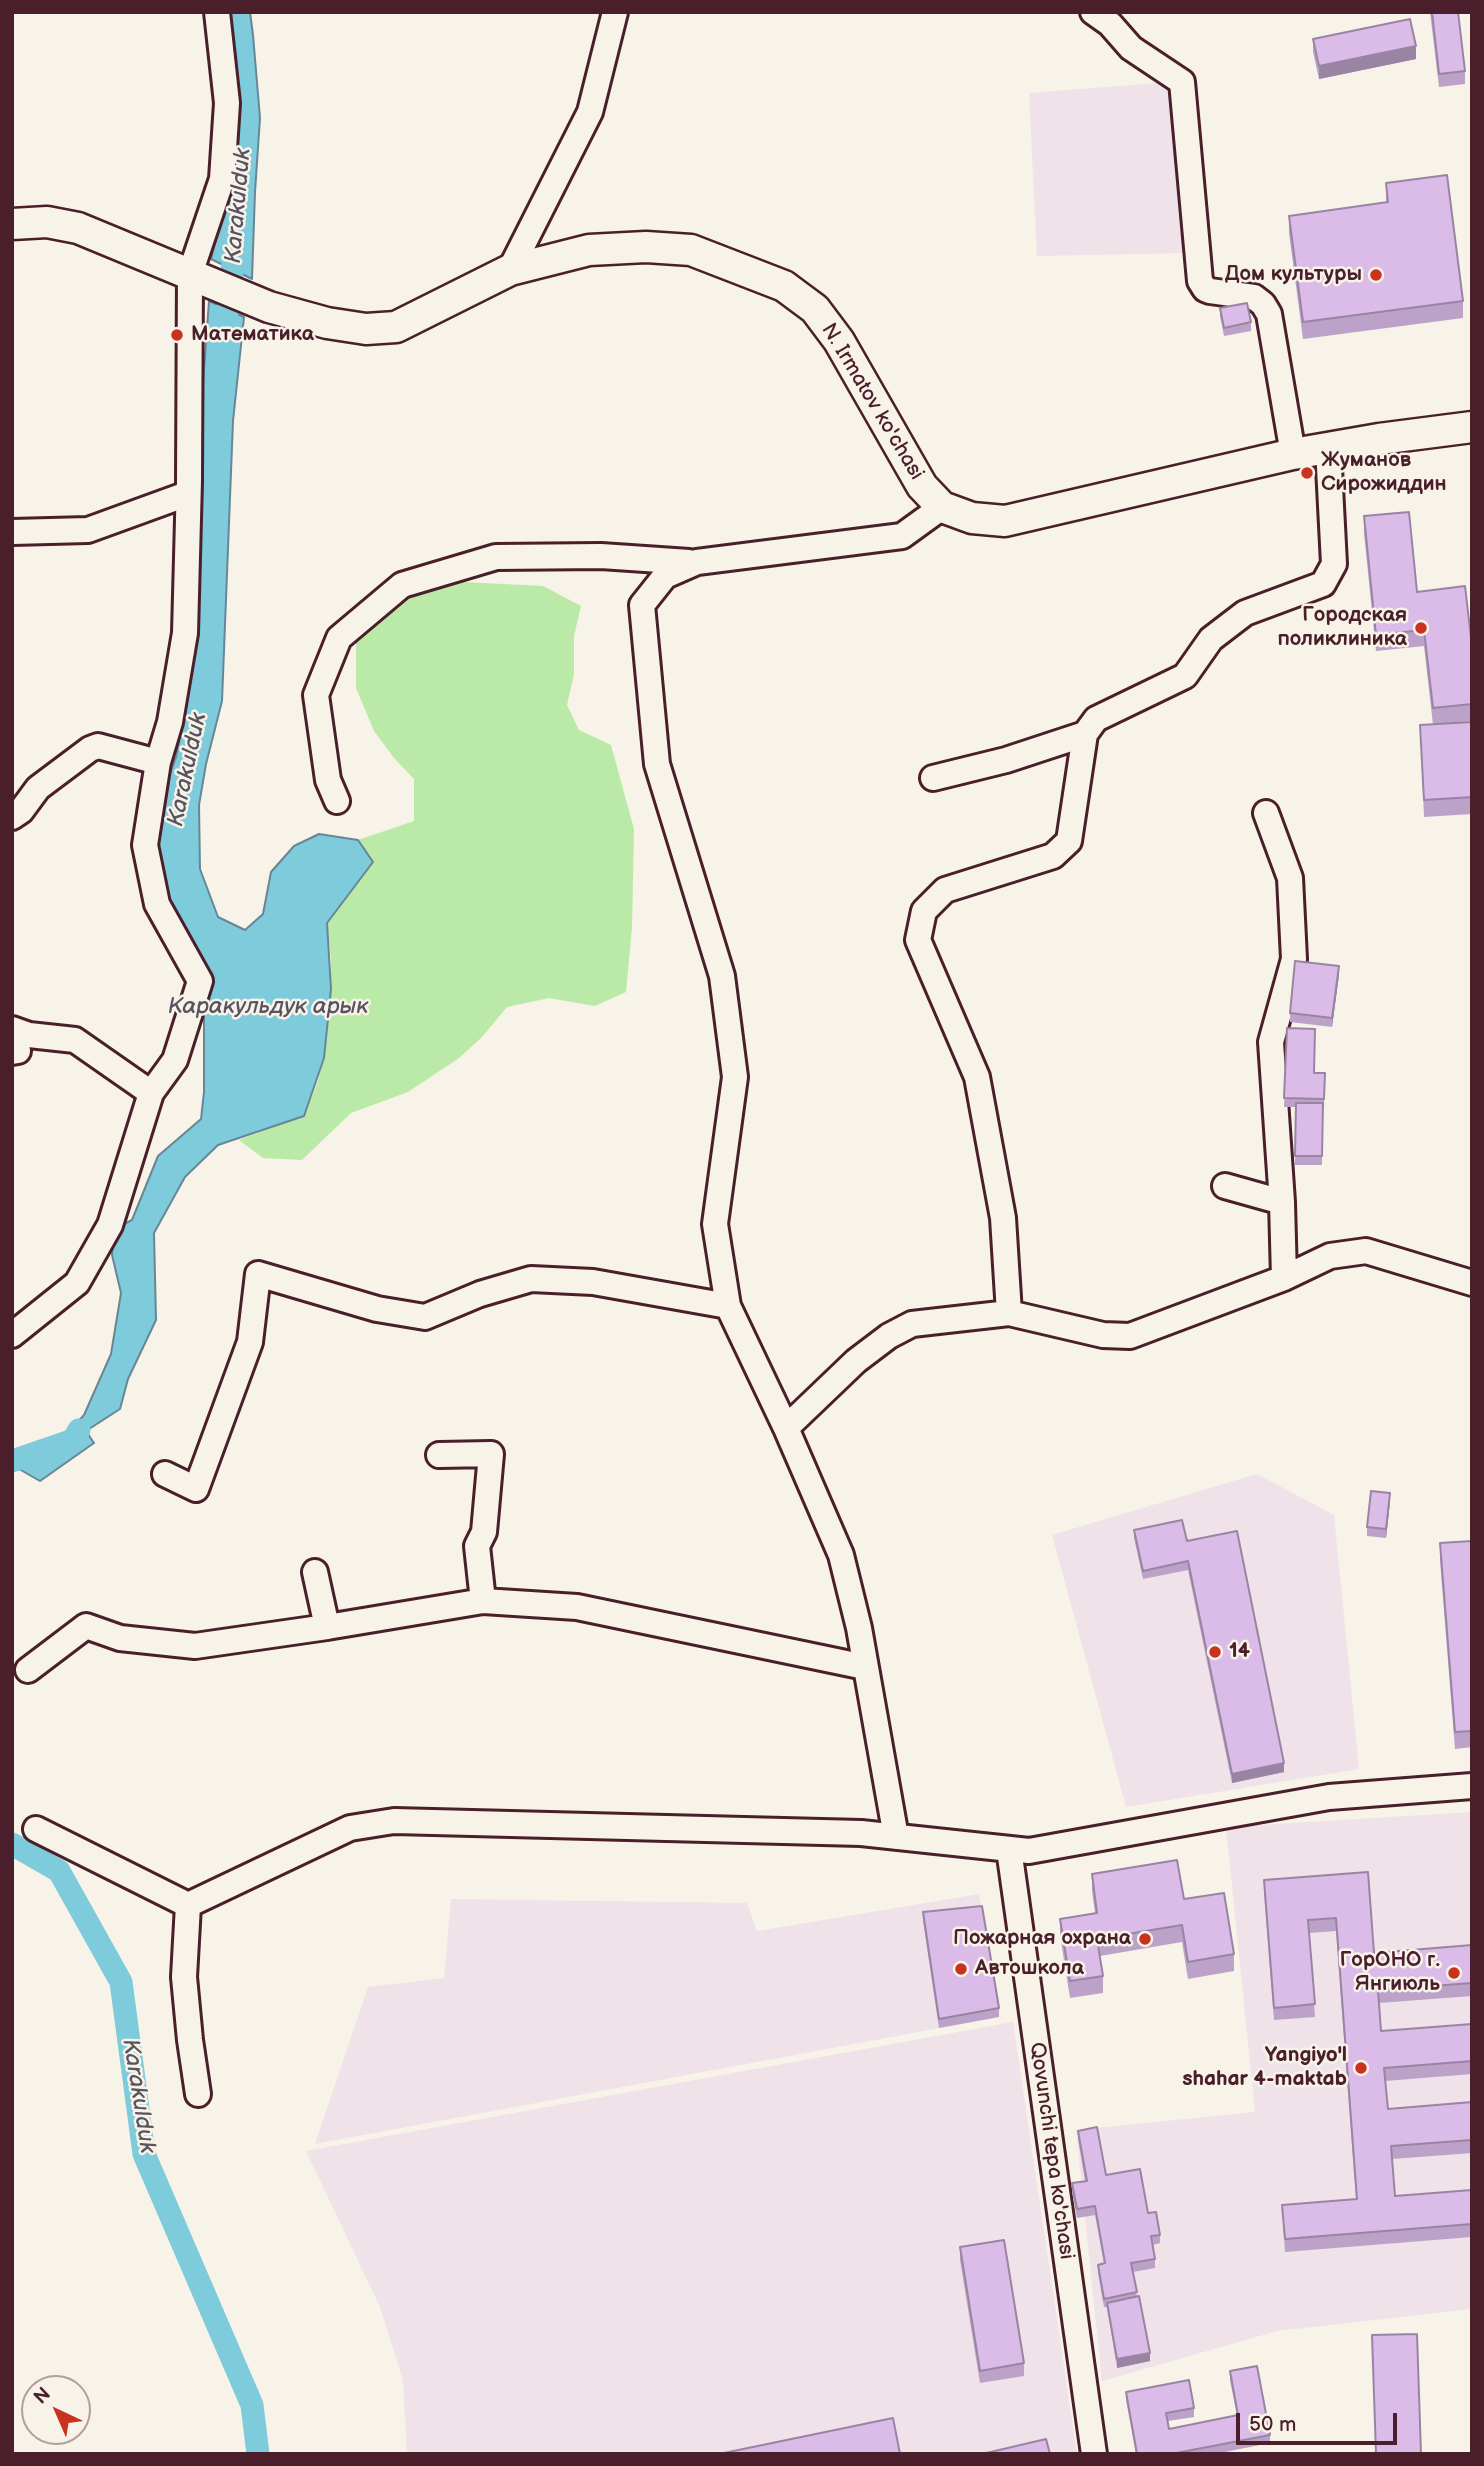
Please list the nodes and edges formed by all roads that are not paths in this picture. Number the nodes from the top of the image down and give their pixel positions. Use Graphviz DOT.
graph roads {
  1 [pos="218,12"];
  2 [pos="615,12"];
  3 [pos="1093,12"];
  4 [pos="12,223"];
  5 [pos="510,270"];
  6 [pos="190,274"];
  7 [pos="1472,427"];
  8 [pos="1328,448"];
  9 [pos="1293,454"];
  10 [pos="187,494"];
  11 [pos="942,508"];
  12 [pos="12,532"];
  13 [pos="697,562"];
  14 [pos="1085,734"];
  15 [pos="158,762"];
  16 [pos="933,778"];
  17 [pos="337,801"];
  18 [pos="1266,813"];
  19 [pos="12,817"];
  20 [pos="14,1044"];
  21 [pos="151,1093"];
  22 [pos="1225,1186"];
  23 [pos="1282,1202"];
  24 [pos="1284,1278"];
  25 [pos="1472,1283"];
  26 [pos="728,1306"];
  27 [pos="1009,1313"];
  28 [pos="12,1335"];
  29 [pos="786,1428"];
  30 [pos="439,1455"];
  31 [pos="165,1474"];
  32 [pos="315,1572"];
  33 [pos="482,1601"];
  34 [pos="327,1627"];
  35 [pos="866,1667"];
  36 [pos="28,1670"];
  37 [pos="1472,1786"];
  38 [pos="36,1829"];
  39 [pos="896,1837"];
  40 [pos="1009,1849"];
  41 [pos="188,1905"];
  42 [pos="198,2094"];
  43 [pos="1094,2454"];
  1 -- 6 [label="street"];
  2 -- 5 [label="street"];
  3 -- 9 [label="street"];
  4 -- 6 [label="street, N. Irmatov ko'chasi"];
  5 -- 6 [label="street, N. Irmatov ko'chasi"];
  5 -- 11 [label="street, N. Irmatov ko'chasi"];
  6 -- 10 [label="street"];
  7 -- 8 [label="street"];
  8 -- 9 [label="street"];
  8 -- 14 [label="street"];
  9 -- 11 [label="street"];
  10 -- 12 [label="street"];
  10 -- 15 [label="street"];
  11 -- 13 [label="street"];
  13 -- 17 [label="street"];
  13 -- 26 [label="street"];
  14 -- 16 [label="street"];
  14 -- 27 [label="street"];
  15 -- 19 [label="street"];
  15 -- 21 [label="street"];
  18 -- 23 [label="street"];
  20 -- 21 [label="street"];
  21 -- 28 [label="street"];
  22 -- 23 [label="street"];
  23 -- 24 [label="street"];
  24 -- 25 [label="street"];
  24 -- 27 [label="street"];
  26 -- 29 [label="street"];
  26 -- 31 [label="street"];
  27 -- 29 [label="street"];
  29 -- 35 [label="street"];
  30 -- 33 [label="street"];
  32 -- 34 [label="street"];
  33 -- 34 [label="street"];
  33 -- 35 [label="street"];
  34 -- 36 [label="street"];
  35 -- 39 [label="street"];
  37 -- 40 [label="street"];
  38 -- 41 [label="street"];
  39 -- 40 [label="street"];
  39 -- 41 [label="street"];
  40 -- 43 [label="street, Qovunchi tepa ko'chasi"];
  41 -- 42 [label="street"];
}
